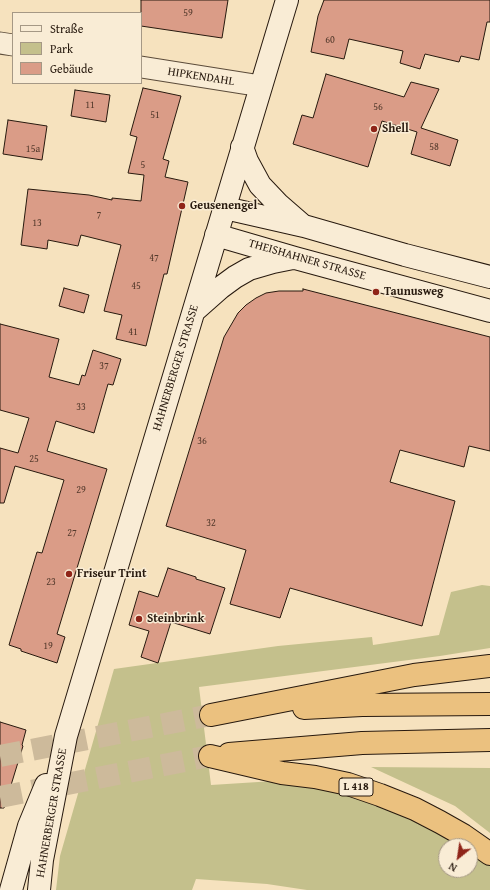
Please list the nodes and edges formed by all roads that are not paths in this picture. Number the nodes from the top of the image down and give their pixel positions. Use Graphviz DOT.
graph roads {
  1 [pos="287,0"];
  2 [pos="0,43"];
  3 [pos="12,45"];
  4 [pos="142,67"];
  5 [pos="261,86"];
  6 [pos="242,147"];
  7 [pos="225,208"];
  8 [pos="304,226"];
  9 [pos="216,235"];
  10 [pos="404,255"];
  11 [pos="295,258"];
  12 [pos="490,277"];
  13 [pos="397,286"];
  14 [pos="490,311"];
  15 [pos="193,312"];
  16 [pos="490,666"];
  17 [pos="490,704"];
  18 [pos="66,736"];
  19 [pos="490,740"];
  20 [pos="490,854"];
  21 [pos="17,864"];
  22 [pos="2,890"];
  23 [pos="11,890"];
  24 [pos="39,890"];
  1 -- 5 [label="main road, HAHNERBERGER STRASSE"];
  2 -- 3 [label="street"];
  4 -- 5 [label="street, HIPKENDAHL"];
  5 -- 6 [label="main road, HAHNERBERGER STRASSE"];
  6 -- 7 [label="main road, HAHNERBERGER STRASSE"];
  6 -- 8 [label="main road"];
  7 -- 8 [label="main road"];
  7 -- 9 [label="main road, HAHNERBERGER STRASSE"];
  8 -- 10 [label="main road"];
  9 -- 11 [label="main road, THEISHAHNER STRASSE"];
  9 -- 15 [label="main road, HAHNERBERGER STRASSE"];
  10 -- 12 [label="main road"];
  10 -- 13 [label="main road"];
  11 -- 13 [label="main road, THEISHAHNER STRASSE"];
  11 -- 15 [label="main road"];
  13 -- 14 [label="main road, THEISHAHNER STRASSE"];
  15 -- 18 [label="main road, HAHNERBERGER STRASSE"];
  16 -- 17 [label="highway"];
  18 -- 21 [label="main road, HAHNERBERGER STRASSE"];
  18 -- 24 [label="main road, HAHNERBERGER STRASSE"];
  19 -- 20 [label="highway, L 418"];
  21 -- 22 [label="main road"];
  21 -- 23 [label="main road, HAHNERBERGER STRASSE"];
}
